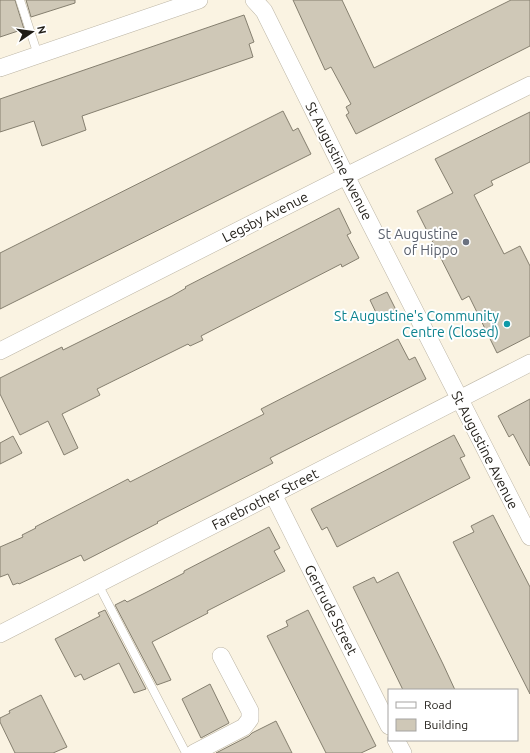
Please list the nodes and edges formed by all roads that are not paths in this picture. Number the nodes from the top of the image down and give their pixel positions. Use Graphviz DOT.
graph roads {
  1 [pos="20,0"];
  2 [pos="199,0"];
  3 [pos="254,0"];
  4 [pos="38,56"];
  5 [pos="0,68"];
  6 [pos="530,85"];
  7 [pos="346,176"];
  8 [pos="0,351"];
  9 [pos="530,363"];
  10 [pos="460,399"];
  11 [pos="273,494"];
  12 [pos="530,537"];
  13 [pos="98,584"];
  14 [pos="0,634"];
  15 [pos="220,656"];
  16 [pos="388,724"];
  17 [pos="397,741"];
  18 [pos="186,753"];
  19 [pos="194,753"];
  20 [pos="403,753"];
  1 -- 4 [label="lane"];
  2 -- 4 [label="street"];
  3 -- 7 [label="street, St Augustine Avenue"];
  4 -- 5 [label="street"];
  6 -- 7 [label="street, Legsby Avenue"];
  7 -- 8 [label="street, Legsby Avenue"];
  7 -- 10 [label="street, St Augustine Avenue"];
  9 -- 10 [label="street, Farebrother Street"];
  10 -- 11 [label="street, Farebrother Street"];
  10 -- 12 [label="street, St Augustine Avenue"];
  11 -- 13 [label="street, Farebrother Street"];
  11 -- 16 [label="street, Gertrude Street"];
  13 -- 14 [label="street, Farebrother Street"];
  13 -- 18 [label="lane"];
  15 -- 19 [label="street"];
  17 -- 20 [label="street"];
}
